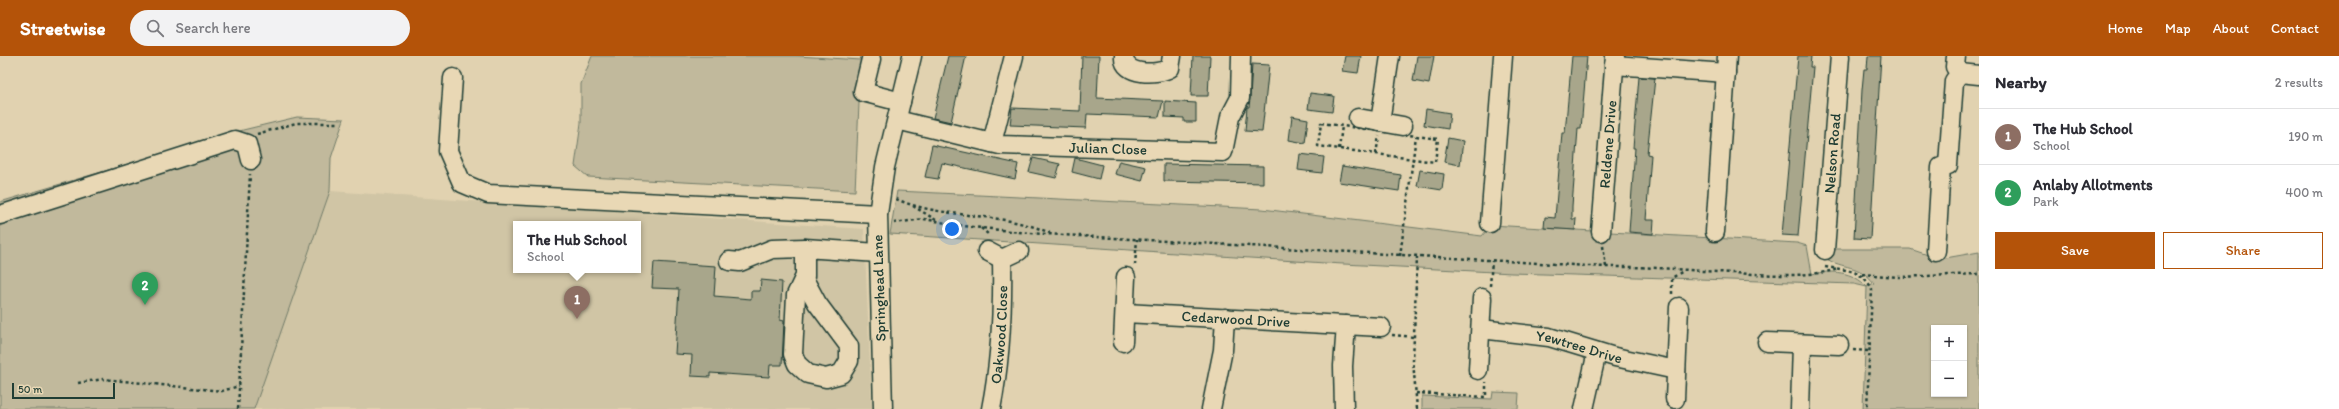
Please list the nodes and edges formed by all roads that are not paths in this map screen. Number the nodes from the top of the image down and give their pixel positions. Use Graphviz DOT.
graph roads {
  1 [pos="912,56"];
  2 [pos="1014,56"];
  3 [pos="1124,56"];
  4 [pos="1172,56"];
  5 [pos="1241,56"];
  6 [pos="1390,56"];
  7 [pos="1503,56"];
  8 [pos="1840,56"];
  9 [pos="1956,56"];
  10 [pos="871,59"];
  11 [pos="1614,61"];
  12 [pos="1726,65"];
  13 [pos="1960,73"];
  14 [pos="1979,74"];
  15 [pos="453,78"];
  16 [pos="901,102"];
  17 [pos="897,120"];
  18 [pos="1355,120"];
  19 [pos="1380,126"];
  20 [pos="1409,130"];
  21 [pos="992,143"];
  22 [pos="251,160"];
  23 [pos="0,214"];
  24 [pos="878,222"];
  25 [pos="1490,223"];
  26 [pos="1601,232"];
  27 [pos="1715,232"];
  28 [pos="806,248"];
  29 [pos="1824,250"];
  30 [pos="1019,251"];
  31 [pos="1936,251"];
  32 [pos="878,253"];
  33 [pos="729,261"];
  34 [pos="1126,277"];
  35 [pos="804,279"];
  36 [pos="1482,298"];
  37 [pos="1679,306"];
  38 [pos="1125,313"];
  39 [pos="1225,318"];
  40 [pos="1346,324"];
  41 [pos="1381,327"];
  42 [pos="1481,329"];
  43 [pos="1123,342"];
  44 [pos="1767,342"];
  45 [pos="1802,344"];
  46 [pos="1839,345"];
  47 [pos="1596,352"];
  48 [pos="1478,370"];
  49 [pos="1676,370"];
  50 [pos="1675,399"];
  51 [pos="883,409"];
  52 [pos="991,409"];
  53 [pos="1210,409"];
  54 [pos="1344,409"];
  55 [pos="1584,409"];
  56 [pos="1800,409"];
  1 -- 16 [label="street, Springhead Lane"];
  2 -- 21 [label="street"];
  3 -- 4 [label="street"];
  5 -- 21 [label="street, Julian Close"];
  6 -- 19 [label="street"];
  7 -- 25 [label="street"];
  8 -- 29 [label="street, Nelson Road"];
  9 -- 13 [label="street"];
  10 -- 16 [label="street"];
  11 -- 12 [label="street"];
  11 -- 26 [label="street, Reldene Drive"];
  12 -- 27 [label="street"];
  13 -- 14 [label="street"];
  13 -- 31 [label="street"];
  15 -- 24 [label="street"];
  16 -- 17 [label="street, Springhead Lane"];
  17 -- 21 [label="street, Julian Close"];
  17 -- 24 [label="street, Springhead Lane"];
  18 -- 19 [label="street"];
  19 -- 20 [label="street"];
  22 -- 23 [label="street"];
  24 -- 32 [label="street, Springhead Lane"];
  28 -- 32 [label="street"];
  28 -- 33 [label="street"];
  28 -- 35 [label="street"];
  30 -- 52 [label="street, Oakwood Close"];
  32 -- 51 [label="street, Springhead Lane"];
  34 -- 38 [label="street"];
  35 -- 35 [label="street"];
  36 -- 42 [label="street"];
  37 -- 49 [label="street"];
  38 -- 39 [label="street, Cedarwood Drive"];
  38 -- 43 [label="street"];
  39 -- 40 [label="street, Cedarwood Drive"];
  39 -- 53 [label="street"];
  40 -- 41 [label="street, Cedarwood Drive"];
  40 -- 54 [label="street"];
  42 -- 47 [label="street, Yewtree Drive"];
  42 -- 48 [label="street"];
  44 -- 45 [label="street"];
  45 -- 46 [label="street"];
  45 -- 56 [label="street"];
  47 -- 49 [label="street, Yewtree Drive"];
  47 -- 55 [label="street"];
  49 -- 50 [label="street"];
}
